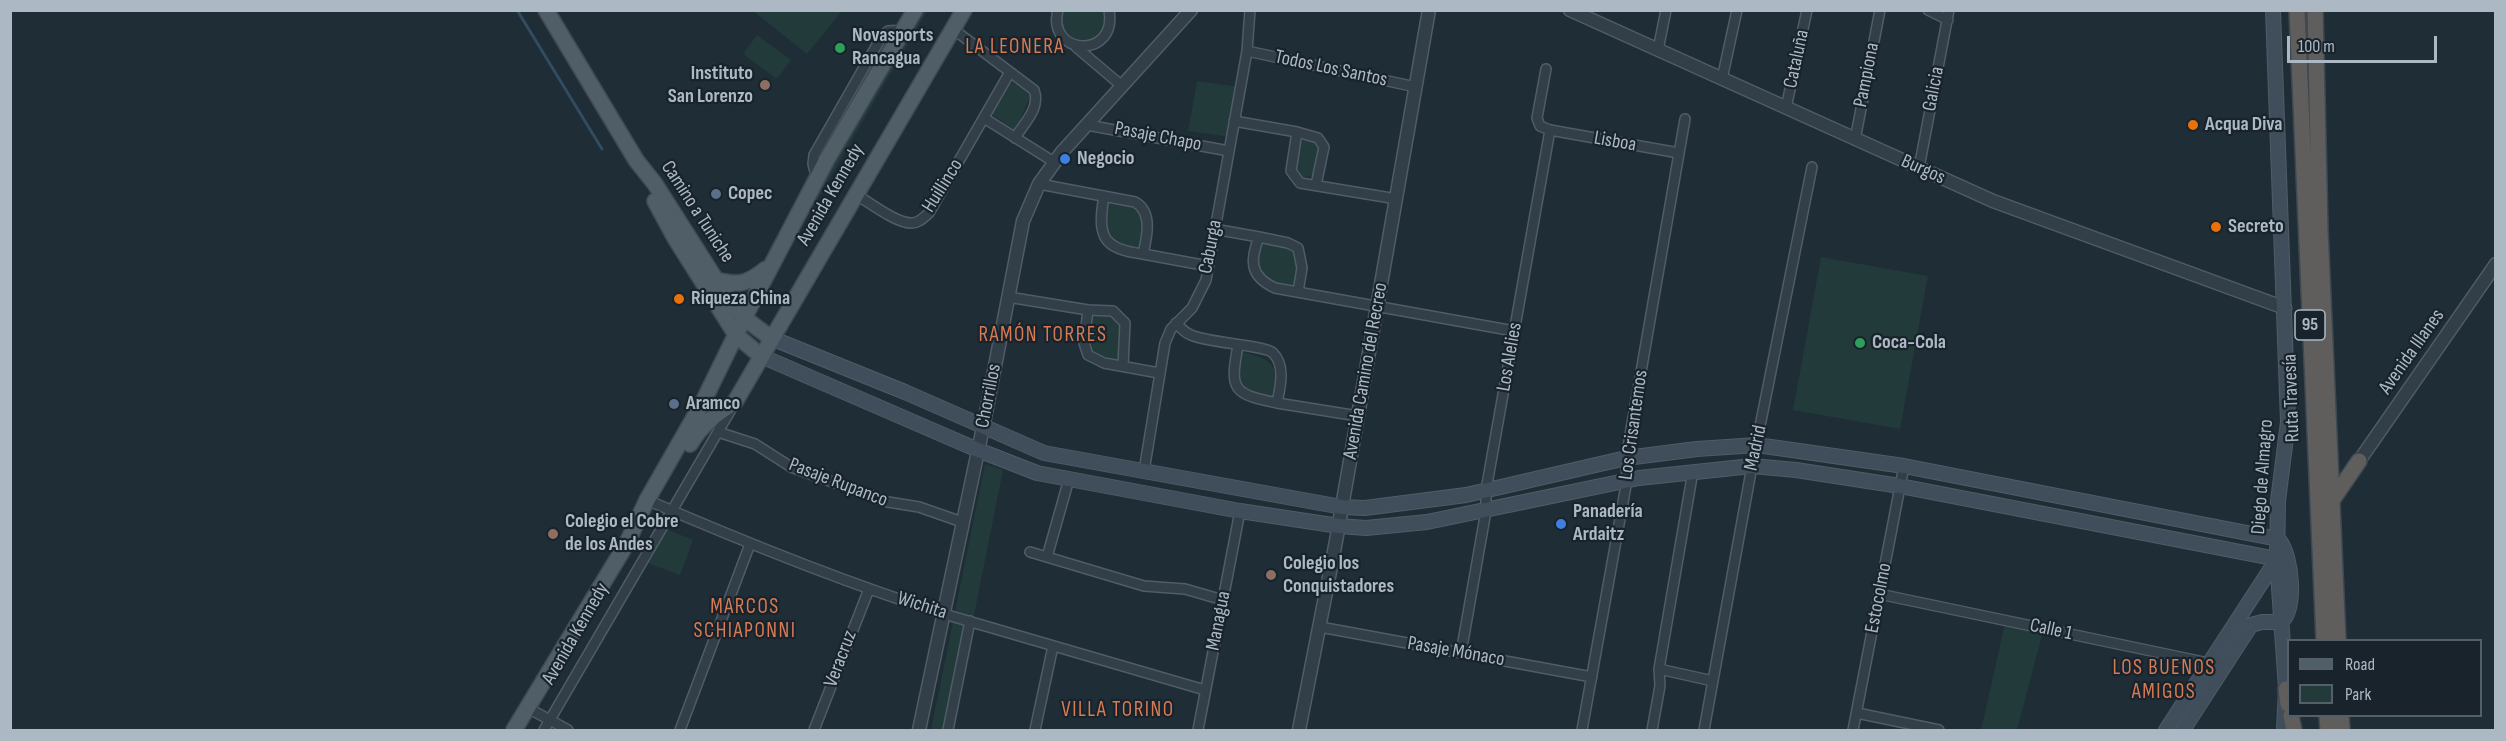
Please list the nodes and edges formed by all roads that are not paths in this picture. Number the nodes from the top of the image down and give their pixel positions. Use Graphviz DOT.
graph roads {
  1 [pos="546,10"];
  2 [pos="915,10"];
  3 [pos="964,10"];
  4 [pos="1058,10"];
  5 [pos="1109,10"];
  6 [pos="1191,10"];
  7 [pos="1250,10"];
  8 [pos="1430,10"];
  9 [pos="1570,10"];
  10 [pos="1666,10"];
  11 [pos="1737,10"];
  12 [pos="1807,10"];
  13 [pos="1880,10"];
  14 [pos="1928,10"];
  15 [pos="2273,10"];
  16 [pos="2296,10"];
  17 [pos="2315,10"];
  18 [pos="1948,15"];
  19 [pos="1594,16"];
  20 [pos="953,29"];
  21 [pos="1075,45"];
  22 [pos="1658,50"];
  23 [pos="1247,51"];
  24 [pos="1546,69"];
  25 [pos="1010,72"];
  26 [pos="1722,79"];
  27 [pos="1122,86"];
  28 [pos="1416,87"];
  29 [pos="1786,108"];
  30 [pos="984,118"];
  31 [pos="1685,119"];
  32 [pos="1234,121"];
  33 [pos="1087,125"];
  34 [pos="1550,130"];
  35 [pos="1297,132"];
  36 [pos="1015,138"];
  37 [pos="1855,140"];
  38 [pos="1229,151"];
  39 [pos="1679,153"];
  40 [pos="636,160"];
  41 [pos="1054,162"];
  42 [pos="1812,167"];
  43 [pos="1919,168"];
  44 [pos="1039,184"];
  45 [pos="1316,185"];
  46 [pos="855,194"];
  47 [pos="1104,196"];
  48 [pos="1397,199"];
  49 [pos="1214,229"];
  50 [pos="1259,237"];
  51 [pos="1143,254"];
  52 [pos="2496,264"];
  53 [pos="770,265"];
  54 [pos="1208,266"];
  55 [pos="716,280"];
  56 [pos="1298,292"];
  57 [pos="1008,297"];
  58 [pos="1378,307"];
  59 [pos="2285,308"];
  60 [pos="1088,310"];
  61 [pos="744,318"];
  62 [pos="1176,323"];
  63 [pos="1514,331"];
  64 [pos="736,335"];
  65 [pos="771,338"];
  66 [pos="1238,346"];
  67 [pos="760,356"];
  68 [pos="840,366"];
  69 [pos="1123,366"];
  70 [pos="1159,373"];
  71 [pos="831,387"];
  72 [pos="735,402"];
  73 [pos="1277,403"];
  74 [pos="1358,417"];
  75 [pos="983,428"];
  76 [pos="718,432"];
  77 [pos="2329,444"];
  78 [pos="1757,445"];
  79 [pos="978,450"];
  80 [pos="1626,458"];
  81 [pos="2359,461"];
  82 [pos="1752,466"];
  83 [pos="1904,466"];
  84 [pos="1144,471"];
  85 [pos="1693,471"];
  86 [pos="1070,479"];
  87 [pos="1627,480"];
  88 [pos="1900,486"];
  89 [pos="1486,490"];
  90 [pos="651,502"];
  91 [pos="2331,502"];
  92 [pos="1342,507"];
  93 [pos="1240,511"];
  94 [pos="1486,511"];
  95 [pos="671,512"];
  96 [pos="962,522"];
  97 [pos="1339,526"];
  98 [pos="2277,538"];
  99 [pos="750,544"];
  100 [pos="1030,552"];
  101 [pos="1047,557"];
  102 [pos="2277,559"];
  103 [pos="869,589"];
  104 [pos="1880,594"];
  105 [pos="1223,600"];
  106 [pos="943,613"];
  107 [pos="970,621"];
  108 [pos="2281,622"];
  109 [pos="1320,627"];
  110 [pos="2324,639"];
  111 [pos="2338,639"];
  112 [pos="1053,646"];
  113 [pos="1461,653"];
  114 [pos="2209,663"];
  115 [pos="2223,666"];
  116 [pos="1659,669"];
  117 [pos="1592,677"];
  118 [pos="1713,681"];
  119 [pos="1205,690"];
  120 [pos="2287,696"];
  121 [pos="528,708"];
  122 [pos="1857,713"];
  123 [pos="550,722"];
  124 [pos="514,730"];
  125 [pos="544,730"];
  126 [pos="568,730"];
  127 [pos="681,730"];
  128 [pos="814,730"];
  129 [pos="919,730"];
  130 [pos="948,730"];
  131 [pos="1036,730"];
  132 [pos="1198,730"];
  133 [pos="1299,730"];
  134 [pos="1582,730"];
  135 [pos="1652,730"];
  136 [pos="1704,730"];
  137 [pos="1853,730"];
  138 [pos="1939,730"];
  139 [pos="2166,730"];
  140 [pos="2183,730"];
  141 [pos="2284,730"];
  1 -- 40 [label="main road, Camino a Tuniche"];
  2 -- 53 [label="main road, Avenida Kennedy"];
  3 -- 20 [label="main road, Avenida Kennedy"];
  4 -- 21 [label="street"];
  5 -- 21 [label="street"];
  6 -- 27 [label="street, Chorrillos"];
  7 -- 23 [label="street, Caburga"];
  8 -- 28 [label="street, Avenida Camino del Recreo"];
  9 -- 19 [label="street, Burgos"];
  10 -- 22 [label="street"];
  11 -- 26 [label="street"];
  12 -- 29 [label="street, Cataluña"];
  13 -- 37 [label="street, Pampiona"];
  14 -- 18 [label="street"];
  15 -- 59 [label="main road, Diego de Almagro"];
  16 -- 110 [label="highway, Ruta Travesía / 95"];
  17 -- 77 [label="highway, Ruta Travesía / 95"];
  18 -- 43 [label="street, Galicia"];
  19 -- 22 [label="street, Burgos"];
  20 -- 25 [label="street"];
  20 -- 46 [label="main road, Avenida Kennedy"];
  21 -- 27 [label="street"];
  22 -- 26 [label="street, Burgos"];
  23 -- 28 [label="street, Todos Los Santos"];
  23 -- 32 [label="street, Caburga"];
  24 -- 34 [label="street"];
  25 -- 30 [label="street, Huillinco"];
  25 -- 36 [label="street"];
  26 -- 29 [label="street, Burgos"];
  27 -- 33 [label="street, Chorrillos"];
  28 -- 48 [label="street, Avenida Camino del Recreo"];
  29 -- 37 [label="street, Burgos"];
  30 -- 36 [label="street"];
  30 -- 46 [label="street, Huillinco"];
  31 -- 39 [label="street, Los Crisantemos"];
  32 -- 35 [label="street"];
  32 -- 38 [label="street, Caburga"];
  33 -- 38 [label="street, Pasaje Chapo"];
  33 -- 41 [label="street, Chorrillos"];
  34 -- 39 [label="street, Lisboa"];
  34 -- 63 [label="street, Los Alelies"];
  35 -- 45 [label="street"];
  35 -- 45 [label="street"];
  36 -- 41 [label="street"];
  37 -- 43 [label="street, Burgos"];
  38 -- 49 [label="street, Caburga"];
  39 -- 80 [label="street, Los Crisantemos"];
  40 -- 55 [label="main road, Camino a Tuniche"];
  40 -- 64 [label="main road, Camino a Tuniche"];
  41 -- 44 [label="street, Chorrillos"];
  42 -- 78 [label="street, Madrid"];
  43 -- 59 [label="street, Burgos"];
  44 -- 47 [label="street"];
  44 -- 57 [label="street, Chorrillos"];
  45 -- 48 [label="street"];
  46 -- 65 [label="main road, Avenida Kennedy"];
  47 -- 51 [label="street"];
  47 -- 51 [label="street"];
  48 -- 58 [label="street, Avenida Camino del Recreo"];
  49 -- 50 [label="street"];
  49 -- 54 [label="street, Caburga"];
  50 -- 56 [label="street"];
  50 -- 56 [label="street"];
  51 -- 54 [label="street"];
  52 -- 81 [label="street, Avenida Illanes"];
  53 -- 55 [label="main road"];
  53 -- 61 [label="main road, Avenida Kennedy"];
  54 -- 62 [label="street, Caburga"];
  55 -- 61 [label="main road, Camino a Tuniche"];
  56 -- 58 [label="street"];
  57 -- 60 [label="street"];
  57 -- 75 [label="street, Chorrillos"];
  58 -- 63 [label="street"];
  58 -- 74 [label="street, Avenida Camino del Recreo"];
  59 -- 98 [label="main road, Diego de Almagro"];
  60 -- 69 [label="street"];
  60 -- 69 [label="street"];
  61 -- 64 [label="main road, Avenida Kennedy"];
  61 -- 65 [label="main road, Camino a Tuniche"];
  62 -- 66 [label="street"];
  62 -- 70 [label="street, Caburga"];
  63 -- 89 [label="street, Los Alelies"];
  64 -- 67 [label="main road, Camino a Tuniche"];
  64 -- 90 [label="main road, Avenida Kennedy"];
  65 -- 67 [label="main road, Avenida Kennedy"];
  65 -- 68 [label="main road"];
  66 -- 73 [label="street"];
  66 -- 73 [label="street"];
  67 -- 71 [label="main road"];
  67 -- 72 [label="main road, Avenida Kennedy"];
  68 -- 71 [label="main road"];
  68 -- 75 [label="main road"];
  69 -- 70 [label="street"];
  70 -- 84 [label="street, Caburga"];
  71 -- 79 [label="main road"];
  72 -- 76 [label="street, Avenida Kennedy"];
  72 -- 90 [label="main road, Avenida Kennedy"];
  73 -- 74 [label="street"];
  74 -- 92 [label="street, Avenida Camino del Recreo"];
  75 -- 79 [label="street, Chorrillos"];
  75 -- 84 [label="main road"];
  76 -- 95 [label="street, Avenida Kennedy"];
  76 -- 96 [label="street, Pasaje Rupanco"];
  77 -- 81 [label="highway"];
  77 -- 91 [label="highway, Ruta Travesía / 95"];
  78 -- 80 [label="main road"];
  78 -- 82 [label="street, Madrid"];
  78 -- 83 [label="main road"];
  79 -- 86 [label="main road"];
  79 -- 96 [label="street, Chorrillos"];
  80 -- 87 [label="street, Los Crisantemos"];
  80 -- 89 [label="main road"];
  81 -- 91 [label="highway"];
  82 -- 85 [label="main road"];
  82 -- 88 [label="main road"];
  82 -- 118 [label="street, Madrid"];
  83 -- 88 [label="street, Estocolmo"];
  83 -- 98 [label="main road"];
  84 -- 92 [label="main road"];
  85 -- 87 [label="main road"];
  85 -- 116 [label="street"];
  86 -- 93 [label="main road"];
  86 -- 101 [label="street"];
  87 -- 94 [label="main road"];
  87 -- 117 [label="street, Los Crisantemos"];
  88 -- 102 [label="main road"];
  88 -- 104 [label="street, Estocolmo"];
  89 -- 92 [label="main road"];
  89 -- 94 [label="street, Los Alelies"];
  90 -- 95 [label="street, Wichita"];
  90 -- 121 [label="main road, Avenida Kennedy"];
  91 -- 111 [label="highway, Ruta Travesía / 95"];
  92 -- 97 [label="street, Avenida Camino del Recreo"];
  93 -- 97 [label="main road"];
  93 -- 105 [label="street, Managua"];
  94 -- 97 [label="main road"];
  94 -- 113 [label="street, Los Alelies"];
  95 -- 99 [label="street, Wichita"];
  95 -- 123 [label="street, Avenida Kennedy"];
  96 -- 106 [label="street, Chorrillos"];
  97 -- 109 [label="street, Avenida Camino del Recreo"];
  98 -- 102 [label="main road, Diego de Almagro"];
  98 -- 108 [label="main road"];
  99 -- 103 [label="street, Wichita"];
  99 -- 127 [label="street"];
  100 -- 101 [label="street"];
  101 -- 105 [label="street"];
  102 -- 108 [label="main road, Diego de Almagro"];
  102 -- 114 [label="main road"];
  103 -- 106 [label="street, Wichita"];
  103 -- 128 [label="street, Veracruz"];
  104 -- 114 [label="street, Calle 1"];
  104 -- 122 [label="street, Estocolmo"];
  105 -- 119 [label="street, Managua"];
  106 -- 107 [label="street, Wichita"];
  106 -- 129 [label="street, Chorrillos"];
  107 -- 112 [label="street, Wichita"];
  107 -- 130 [label="street"];
  108 -- 115 [label="main road"];
  108 -- 120 [label="main road, Diego de Almagro"];
  109 -- 113 [label="street, Pasaje Mónaco"];
  109 -- 133 [label="street, Avenida Camino del Recreo"];
  112 -- 119 [label="street, Wichita"];
  112 -- 131 [label="street"];
  113 -- 117 [label="street, Pasaje Mónaco"];
  114 -- 115 [label="street, Calle 1"];
  114 -- 139 [label="main road"];
  115 -- 140 [label="main road"];
  116 -- 118 [label="street"];
  116 -- 135 [label="street"];
  117 -- 134 [label="street, Los Crisantemos"];
  118 -- 136 [label="street, Madrid"];
  119 -- 132 [label="street, Managua"];
  120 -- 141 [label="main road, Diego de Almagro"];
  121 -- 123 [label="street"];
  121 -- 124 [label="main road, Avenida Kennedy"];
  122 -- 137 [label="street, Estocolmo"];
  122 -- 138 [label="street"];
  123 -- 125 [label="street, Avenida Kennedy"];
  123 -- 126 [label="street"];
}
